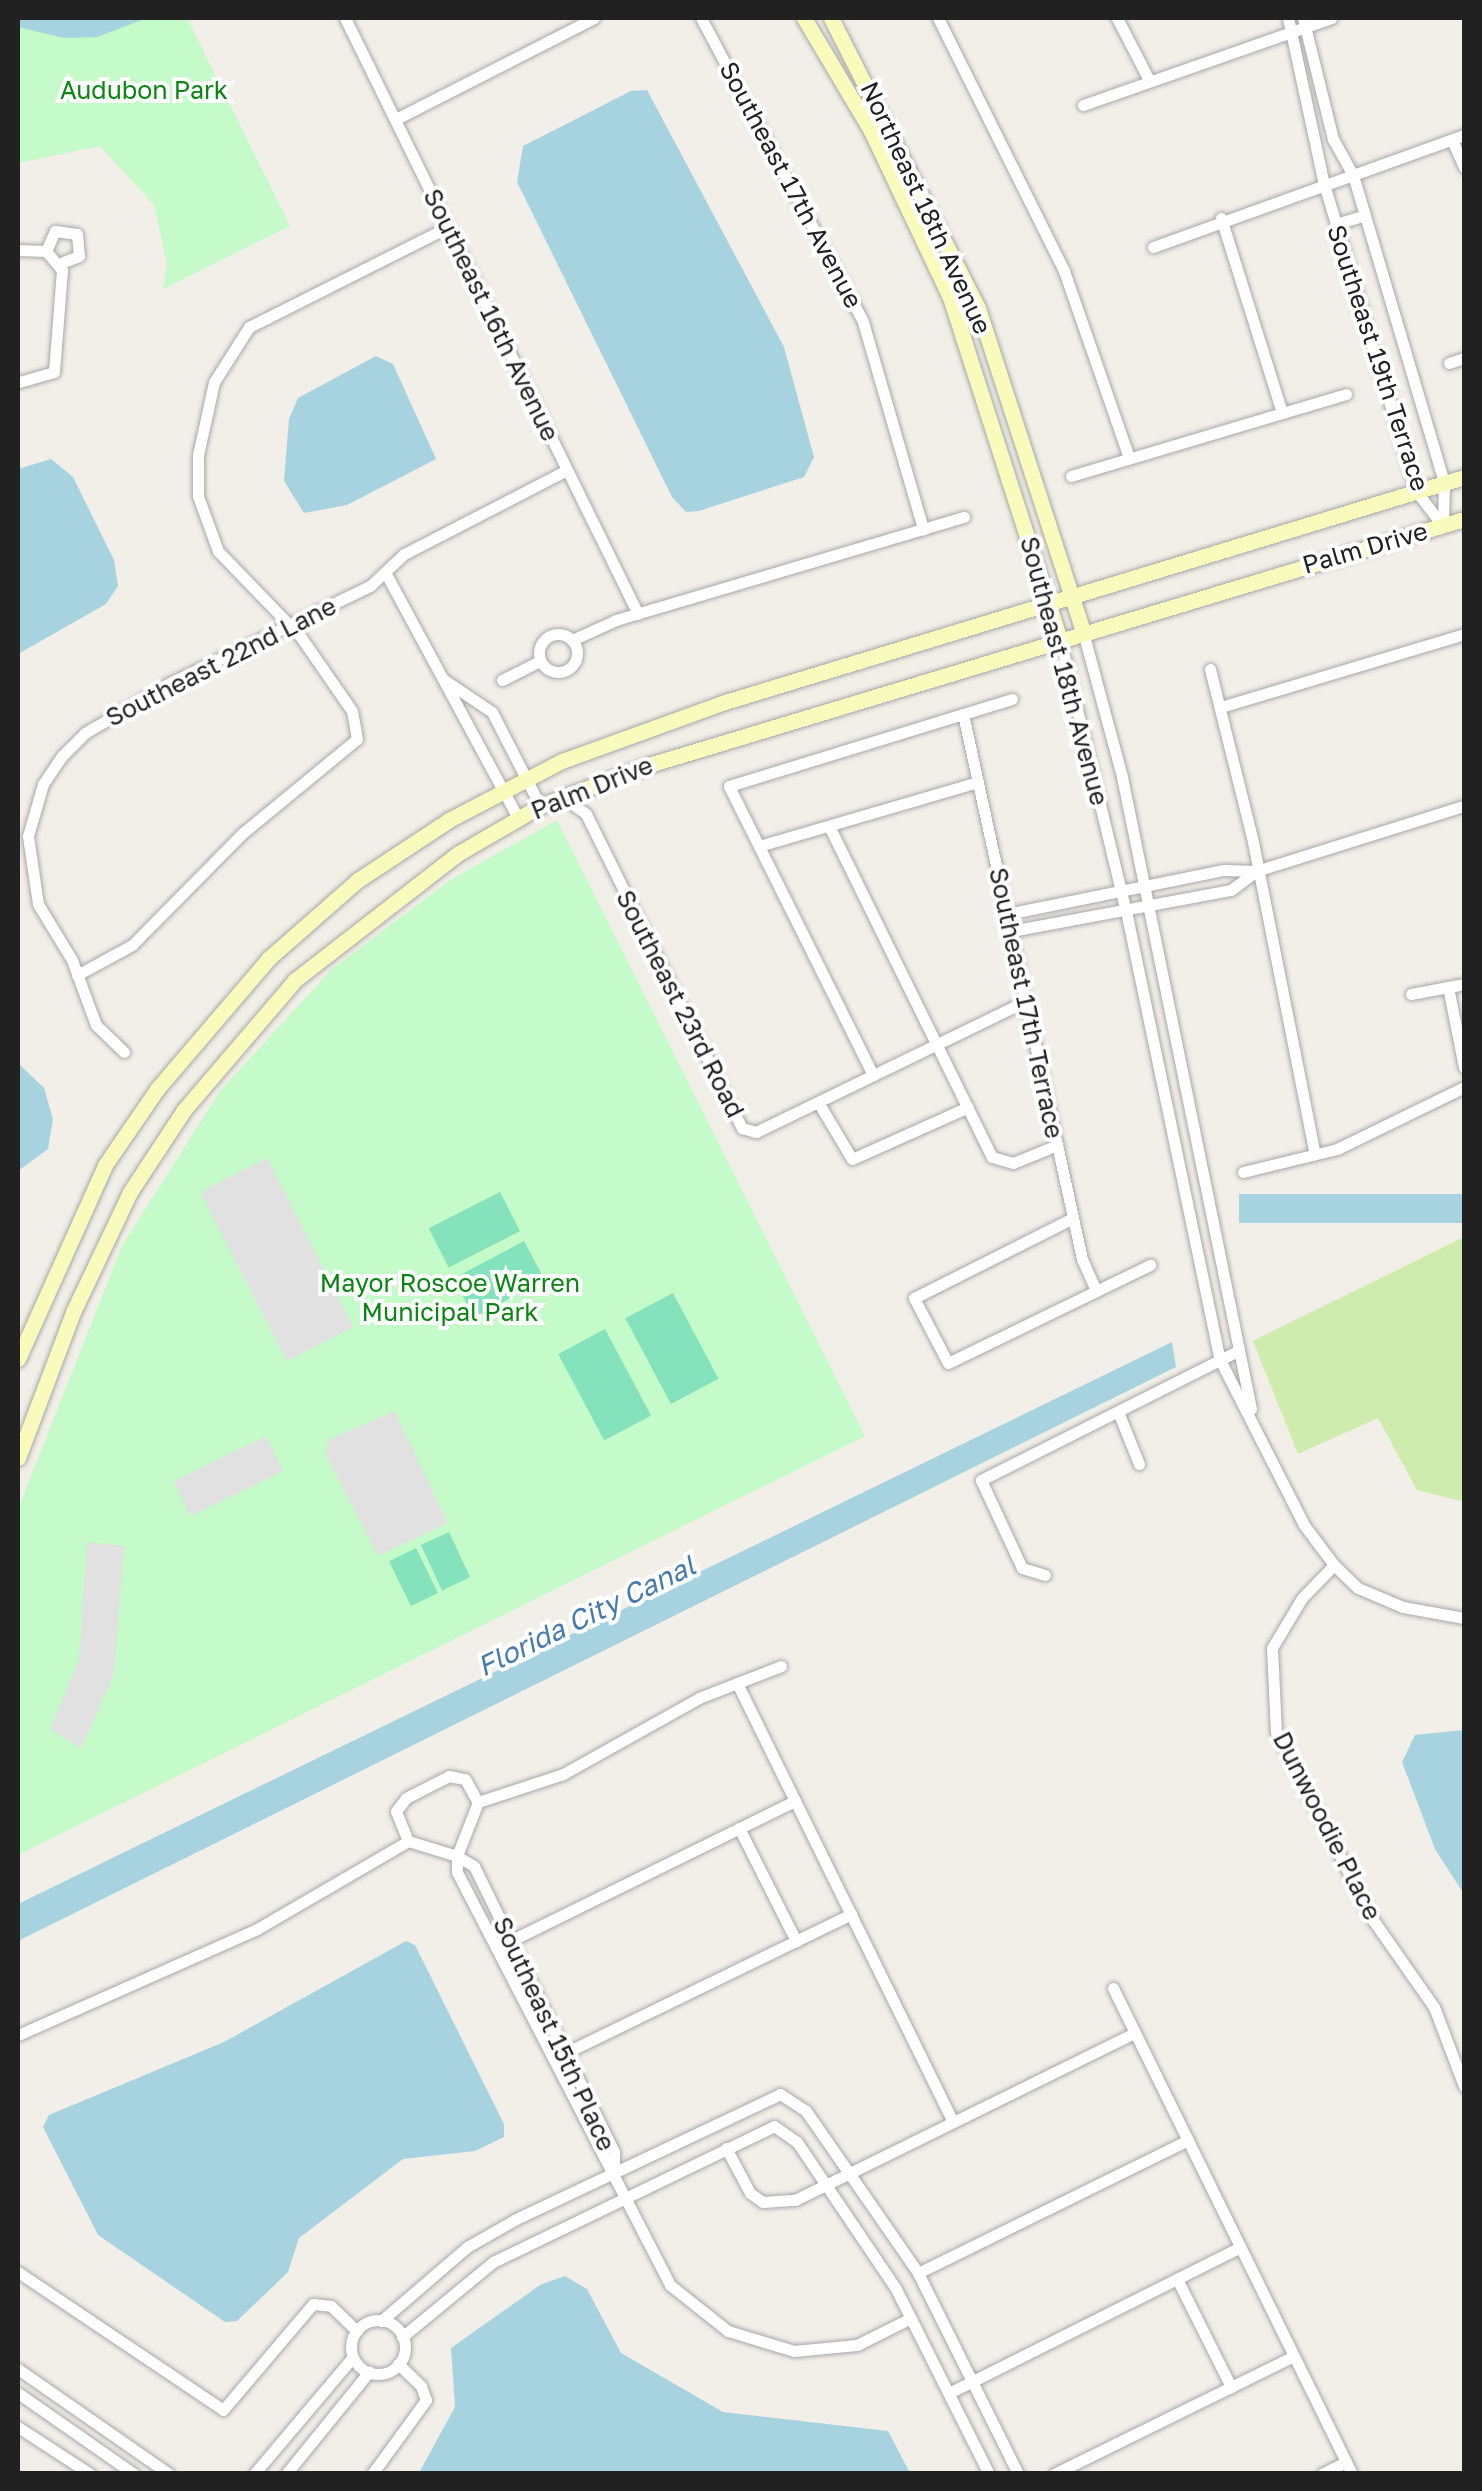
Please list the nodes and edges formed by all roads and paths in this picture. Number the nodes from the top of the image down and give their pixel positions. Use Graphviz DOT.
graph roads {
  1 [pos="344,18"];
  2 [pos="594,18"];
  3 [pos="701,18"];
  4 [pos="804,18"];
  5 [pos="830,18"];
  6 [pos="938,18"];
  7 [pos="1117,18"];
  8 [pos="1332,18"];
  9 [pos="1304,22"];
  10 [pos="1289,24"];
  11 [pos="1148,78"];
  12 [pos="1083,105"];
  13 [pos="396,119"];
  14 [pos="1458,137"];
  15 [pos="1464,167"];
  16 [pos="1354,174"];
  17 [pos="1324,184"];
  18 [pos="1365,215"];
  19 [pos="1221,218"];
  20 [pos="1336,224"];
  21 [pos="448,227"];
  22 [pos="1153,247"];
  23 [pos="18,250"];
  24 [pos="46,251"];
  25 [pos="58,264"];
  26 [pos="1464,358"];
  27 [pos="1449,363"];
  28 [pos="18,382"];
  29 [pos="1346,394"];
  30 [pos="1282,413"];
  31 [pos="1129,458"];
  32 [pos="567,470"];
  33 [pos="1070,476"];
  34 [pos="1464,477"];
  35 [pos="1444,483"];
  36 [pos="1416,492"];
  37 [pos="964,517"];
  38 [pos="1464,519"];
  39 [pos="1443,526"];
  40 [pos="923,529"];
  41 [pos="385,572"];
  42 [pos="1072,601"];
  43 [pos="1050,606"];
  44 [pos="638,614"];
  45 [pos="286,627"];
  46 [pos="1083,632"];
  47 [pos="1464,634"];
  48 [pos="1060,639"];
  49 [pos="572,640"];
  50 [pos="540,661"];
  51 [pos="1210,669"];
  52 [pos="439,676"];
  53 [pos="502,680"];
  54 [pos="1012,699"];
  55 [pos="1221,707"];
  56 [pos="964,714"];
  57 [pos="525,777"];
  58 [pos="978,782"];
  59 [pos="589,786"];
  60 [pos="504,788"];
  61 [pos="562,797"];
  62 [pos="540,806"];
  63 [pos="1464,806"];
  64 [pos="586,814"];
  65 [pos="518,818"];
  66 [pos="829,826"];
  67 [pos="759,846"];
  68 [pos="1256,871"];
  69 [pos="1145,886"];
  70 [pos="1121,891"];
  71 [pos="1149,906"];
  72 [pos="1126,911"];
  73 [pos="1006,914"];
  74 [pos="1010,931"];
  75 [pos="77,975"];
  76 [pos="1464,984"];
  77 [pos="1448,987"];
  78 [pos="1411,994"];
  79 [pos="1026,1002"];
  80 [pos="936,1044"];
  81 [pos="124,1052"];
  82 [pos="1464,1067"];
  83 [pos="873,1075"];
  84 [pos="1464,1087"];
  85 [pos="818,1102"];
  86 [pos="968,1107"];
  87 [pos="1057,1144"];
  88 [pos="1315,1154"];
  89 [pos="1242,1172"];
  90 [pos="1073,1218"];
  91 [pos="1150,1264"];
  92 [pos="1096,1290"];
  93 [pos="1237,1351"];
  94 [pos="18,1360"];
  95 [pos="1220,1360"];
  96 [pos="1120,1414"];
  97 [pos="1254,1422"];
  98 [pos="18,1458"];
  99 [pos="1139,1464"];
  100 [pos="1334,1565"];
  101 [pos="1046,1575"];
  102 [pos="1464,1618"];
  103 [pos="781,1666"];
  104 [pos="738,1683"];
  105 [pos="796,1801"];
  106 [pos="478,1802"];
  107 [pos="739,1828"];
  108 [pos="408,1841"];
  109 [pos="457,1856"];
  110 [pos="851,1914"];
  111 [pos="510,1940"];
  112 [pos="796,1940"];
  113 [pos="495,1948"];
  114 [pos="1112,1988"];
  115 [pos="1135,2033"];
  116 [pos="18,2035"];
  117 [pos="566,2053"];
  118 [pos="551,2060"];
  119 [pos="1464,2086"];
  120 [pos="953,2122"];
  121 [pos="1188,2140"];
  122 [pos="726,2148"];
  123 [pos="614,2171"];
  124 [pos="849,2173"];
  125 [pos="826,2185"];
  126 [pos="626,2196"];
  127 [pos="1241,2248"];
  128 [pos="19,2271"];
  129 [pos="918,2274"];
  130 [pos="1177,2279"];
  131 [pos="911,2318"];
  132 [pos="381,2320"];
  133 [pos="357,2331"];
  134 [pos="402,2337"];
  135 [pos="1294,2356"];
  136 [pos="353,2357"];
  137 [pos="398,2364"];
  138 [pos="18,2369"];
  139 [pos="369,2372"];
  140 [pos="333,2381"];
  141 [pos="972,2381"];
  142 [pos="1231,2386"];
  143 [pos="18,2393"];
  144 [pos="949,2393"];
  145 [pos="350,2396"];
  146 [pos="18,2427"];
  147 [pos="1349,2468"];
  148 [pos="90,2474"];
  149 [pos="134,2474"];
  150 [pos="169,2474"];
  151 [pos="254,2474"];
  152 [pos="286,2474"];
  153 [pos="372,2474"];
  154 [pos="989,2474"];
  155 [pos="1018,2474"];
  156 [pos="1054,2474"];
  157 [pos="1322,2474"];
  1 -- 13 [label="street, Southeast 16th Avenue"];
  2 -- 13 [label="street"];
  3 -- 40 [label="street, Southeast 17th Avenue"];
  4 -- 43 [label="main road, Southeast 18th Avenue"];
  5 -- 42 [label="main road, Northeast 18th Avenue"];
  6 -- 31 [label="street"];
  7 -- 11 [label="street"];
  8 -- 9 [label="street"];
  9 -- 10 [label="street"];
  9 -- 16 [label="street, Southeast 19th Terrace"];
  10 -- 11 [label="street"];
  10 -- 17 [label="street, Southeast 19th Terrace"];
  11 -- 12 [label="street"];
  13 -- 21 [label="street, Southeast 16th Avenue"];
  14 -- 15 [label="street"];
  14 -- 16 [label="street"];
  16 -- 17 [label="street"];
  16 -- 18 [label="street, Southeast 19th Terrace"];
  17 -- 19 [label="street"];
  17 -- 20 [label="street, Southeast 19th Terrace"];
  18 -- 20 [label="street"];
  18 -- 35 [label="street, Southeast 19th Terrace"];
  19 -- 22 [label="street"];
  19 -- 30 [label="street"];
  20 -- 36 [label="street, Southeast 19th Terrace"];
  21 -- 32 [label="street, Southeast 16th Avenue"];
  21 -- 45 [label="street"];
  23 -- 24 [label="street"];
  24 -- 25 [label="street"];
  24 -- 25 [label="street"];
  25 -- 28 [label="street"];
  26 -- 27 [label="street"];
  29 -- 30 [label="street"];
  30 -- 31 [label="street"];
  31 -- 33 [label="street"];
  32 -- 41 [label="street, Southeast 22nd Lane"];
  32 -- 44 [label="street, Southeast 16th Avenue"];
  34 -- 35 [label="main road, Palm Drive"];
  35 -- 36 [label="main road, Palm Drive"];
  35 -- 39 [label="street, Southeast 19th Terrace"];
  36 -- 39 [label="street, Southeast 19th Terrace"];
  36 -- 42 [label="main road, Palm Drive"];
  37 -- 40 [label="street"];
  38 -- 39 [label="main road, Palm Drive"];
  39 -- 46 [label="main road, Palm Drive"];
  40 -- 44 [label="street"];
  41 -- 45 [label="street, Southeast 22nd Lane"];
  41 -- 52 [label="street"];
  42 -- 43 [label="main road, Palm Drive"];
  42 -- 46 [label="main road, Northeast 18th Avenue"];
  43 -- 48 [label="main road, Southeast 18th Avenue"];
  43 -- 57 [label="main road, Palm Drive"];
  44 -- 49 [label="street"];
  45 -- 75 [label="street, Southeast 22nd Lane"];
  45 -- 75 [label="street"];
  46 -- 48 [label="main road, Palm Drive"];
  46 -- 69 [label="street, Southeast 18th Avenue"];
  47 -- 55 [label="street"];
  48 -- 59 [label="main road, Palm Drive"];
  48 -- 70 [label="street, Southeast 18th Avenue"];
  49 -- 50 [label="street"];
  49 -- 50 [label="street"];
  50 -- 53 [label="street"];
  51 -- 55 [label="street"];
  52 -- 57 [label="street"];
  52 -- 60 [label="street"];
  54 -- 56 [label="street"];
  55 -- 68 [label="street"];
  56 -- 58 [label="street, Southeast 17th Terrace"];
  56 -- 67 [label="street"];
  57 -- 60 [label="main road, Palm Drive"];
  57 -- 62 [label="street"];
  58 -- 66 [label="street"];
  58 -- 73 [label="street, Southeast 17th Terrace"];
  59 -- 61 [label="main road, Palm Drive"];
  59 -- 64 [label="street"];
  60 -- 65 [label="street"];
  60 -- 94 [label="main road, Palm Drive"];
  61 -- 62 [label="main road, Palm Drive"];
  61 -- 64 [label="street, Southeast 23rd Road"];
  62 -- 65 [label="main road, Palm Drive"];
  63 -- 68 [label="street"];
  64 -- 85 [label="street, Southeast 23rd Road"];
  65 -- 98 [label="main road, Palm Drive"];
  66 -- 67 [label="street"];
  66 -- 80 [label="street"];
  67 -- 83 [label="street"];
  68 -- 69 [label="street"];
  68 -- 71 [label="street"];
  68 -- 88 [label="street"];
  69 -- 70 [label="street"];
  69 -- 71 [label="street, Southeast 18th Avenue"];
  70 -- 72 [label="street, Southeast 18th Avenue"];
  70 -- 73 [label="street"];
  71 -- 72 [label="street"];
  71 -- 93 [label="street, Southeast 18th Avenue"];
  72 -- 74 [label="street"];
  72 -- 95 [label="street, Southeast 18th Avenue"];
  73 -- 74 [label="street, Southeast 17th Terrace"];
  74 -- 79 [label="street, Southeast 17th Terrace"];
  75 -- 81 [label="street, Southeast 22nd Lane"];
  76 -- 77 [label="street"];
  77 -- 78 [label="street"];
  77 -- 82 [label="street"];
  79 -- 80 [label="street, Southeast 23rd Road"];
  79 -- 87 [label="street, Southeast 17th Terrace"];
  80 -- 83 [label="street, Southeast 23rd Road"];
  80 -- 86 [label="street"];
  83 -- 85 [label="street, Southeast 23rd Road"];
  84 -- 88 [label="street"];
  85 -- 86 [label="street"];
  86 -- 87 [label="street"];
  87 -- 90 [label="street, Southeast 17th Terrace"];
  88 -- 89 [label="street"];
  90 -- 92 [label="street, Southeast 17th Terrace"];
  90 -- 92 [label="street"];
  91 -- 92 [label="street"];
  93 -- 95 [label="street"];
  93 -- 97 [label="street, Southeast 18th Avenue"];
  95 -- 96 [label="street"];
  95 -- 97 [label="street, Southeast 18th Avenue"];
  96 -- 99 [label="street"];
  96 -- 101 [label="street"];
  97 -- 100 [label="street"];
  100 -- 102 [label="street"];
  100 -- 119 [label="street, Dunwoodie Place"];
  103 -- 104 [label="street"];
  104 -- 105 [label="street"];
  104 -- 106 [label="street"];
  105 -- 107 [label="street"];
  105 -- 110 [label="street"];
  106 -- 108 [label="street"];
  106 -- 109 [label="street"];
  107 -- 111 [label="street"];
  107 -- 112 [label="street"];
  108 -- 109 [label="street"];
  108 -- 116 [label="street"];
  109 -- 111 [label="street, Southeast 15th Place"];
  109 -- 113 [label="street, Southeast 15th Place"];
  110 -- 112 [label="street"];
  110 -- 120 [label="street"];
  111 -- 113 [label="street"];
  111 -- 117 [label="street, Southeast 15th Place"];
  112 -- 117 [label="street"];
  113 -- 118 [label="street, Southeast 15th Place"];
  114 -- 115 [label="street"];
  115 -- 120 [label="street"];
  115 -- 121 [label="street"];
  117 -- 118 [label="street"];
  117 -- 123 [label="street, Southeast 15th Place"];
  118 -- 123 [label="street, Southeast 15th Place"];
  120 -- 124 [label="street"];
  121 -- 127 [label="street"];
  121 -- 129 [label="street"];
  122 -- 125 [label="street"];
  122 -- 125 [label="street"];
  122 -- 126 [label="street"];
  123 -- 124 [label="street"];
  123 -- 126 [label="street"];
  123 -- 132 [label="street"];
  124 -- 125 [label="street"];
  124 -- 129 [label="street"];
  125 -- 131 [label="street"];
  126 -- 131 [label="street"];
  126 -- 134 [label="street"];
  127 -- 130 [label="street"];
  127 -- 135 [label="street"];
  128 -- 133 [label="street"];
  129 -- 141 [label="street"];
  130 -- 141 [label="street"];
  130 -- 142 [label="street"];
  131 -- 144 [label="street"];
  132 -- 133 [label="street"];
  132 -- 134 [label="street"];
  133 -- 136 [label="street"];
  134 -- 137 [label="street"];
  135 -- 142 [label="street"];
  135 -- 147 [label="street"];
  136 -- 139 [label="street"];
  136 -- 140 [label="street"];
  137 -- 139 [label="street"];
  137 -- 153 [label="street"];
  138 -- 150 [label="street"];
  139 -- 145 [label="street"];
  140 -- 145 [label="street"];
  140 -- 151 [label="street"];
  141 -- 144 [label="street"];
  141 -- 155 [label="street"];
  142 -- 156 [label="street"];
  143 -- 149 [label="street"];
  144 -- 154 [label="street"];
  145 -- 152 [label="street"];
  146 -- 148 [label="street"];
  147 -- 157 [label="street"];
}
